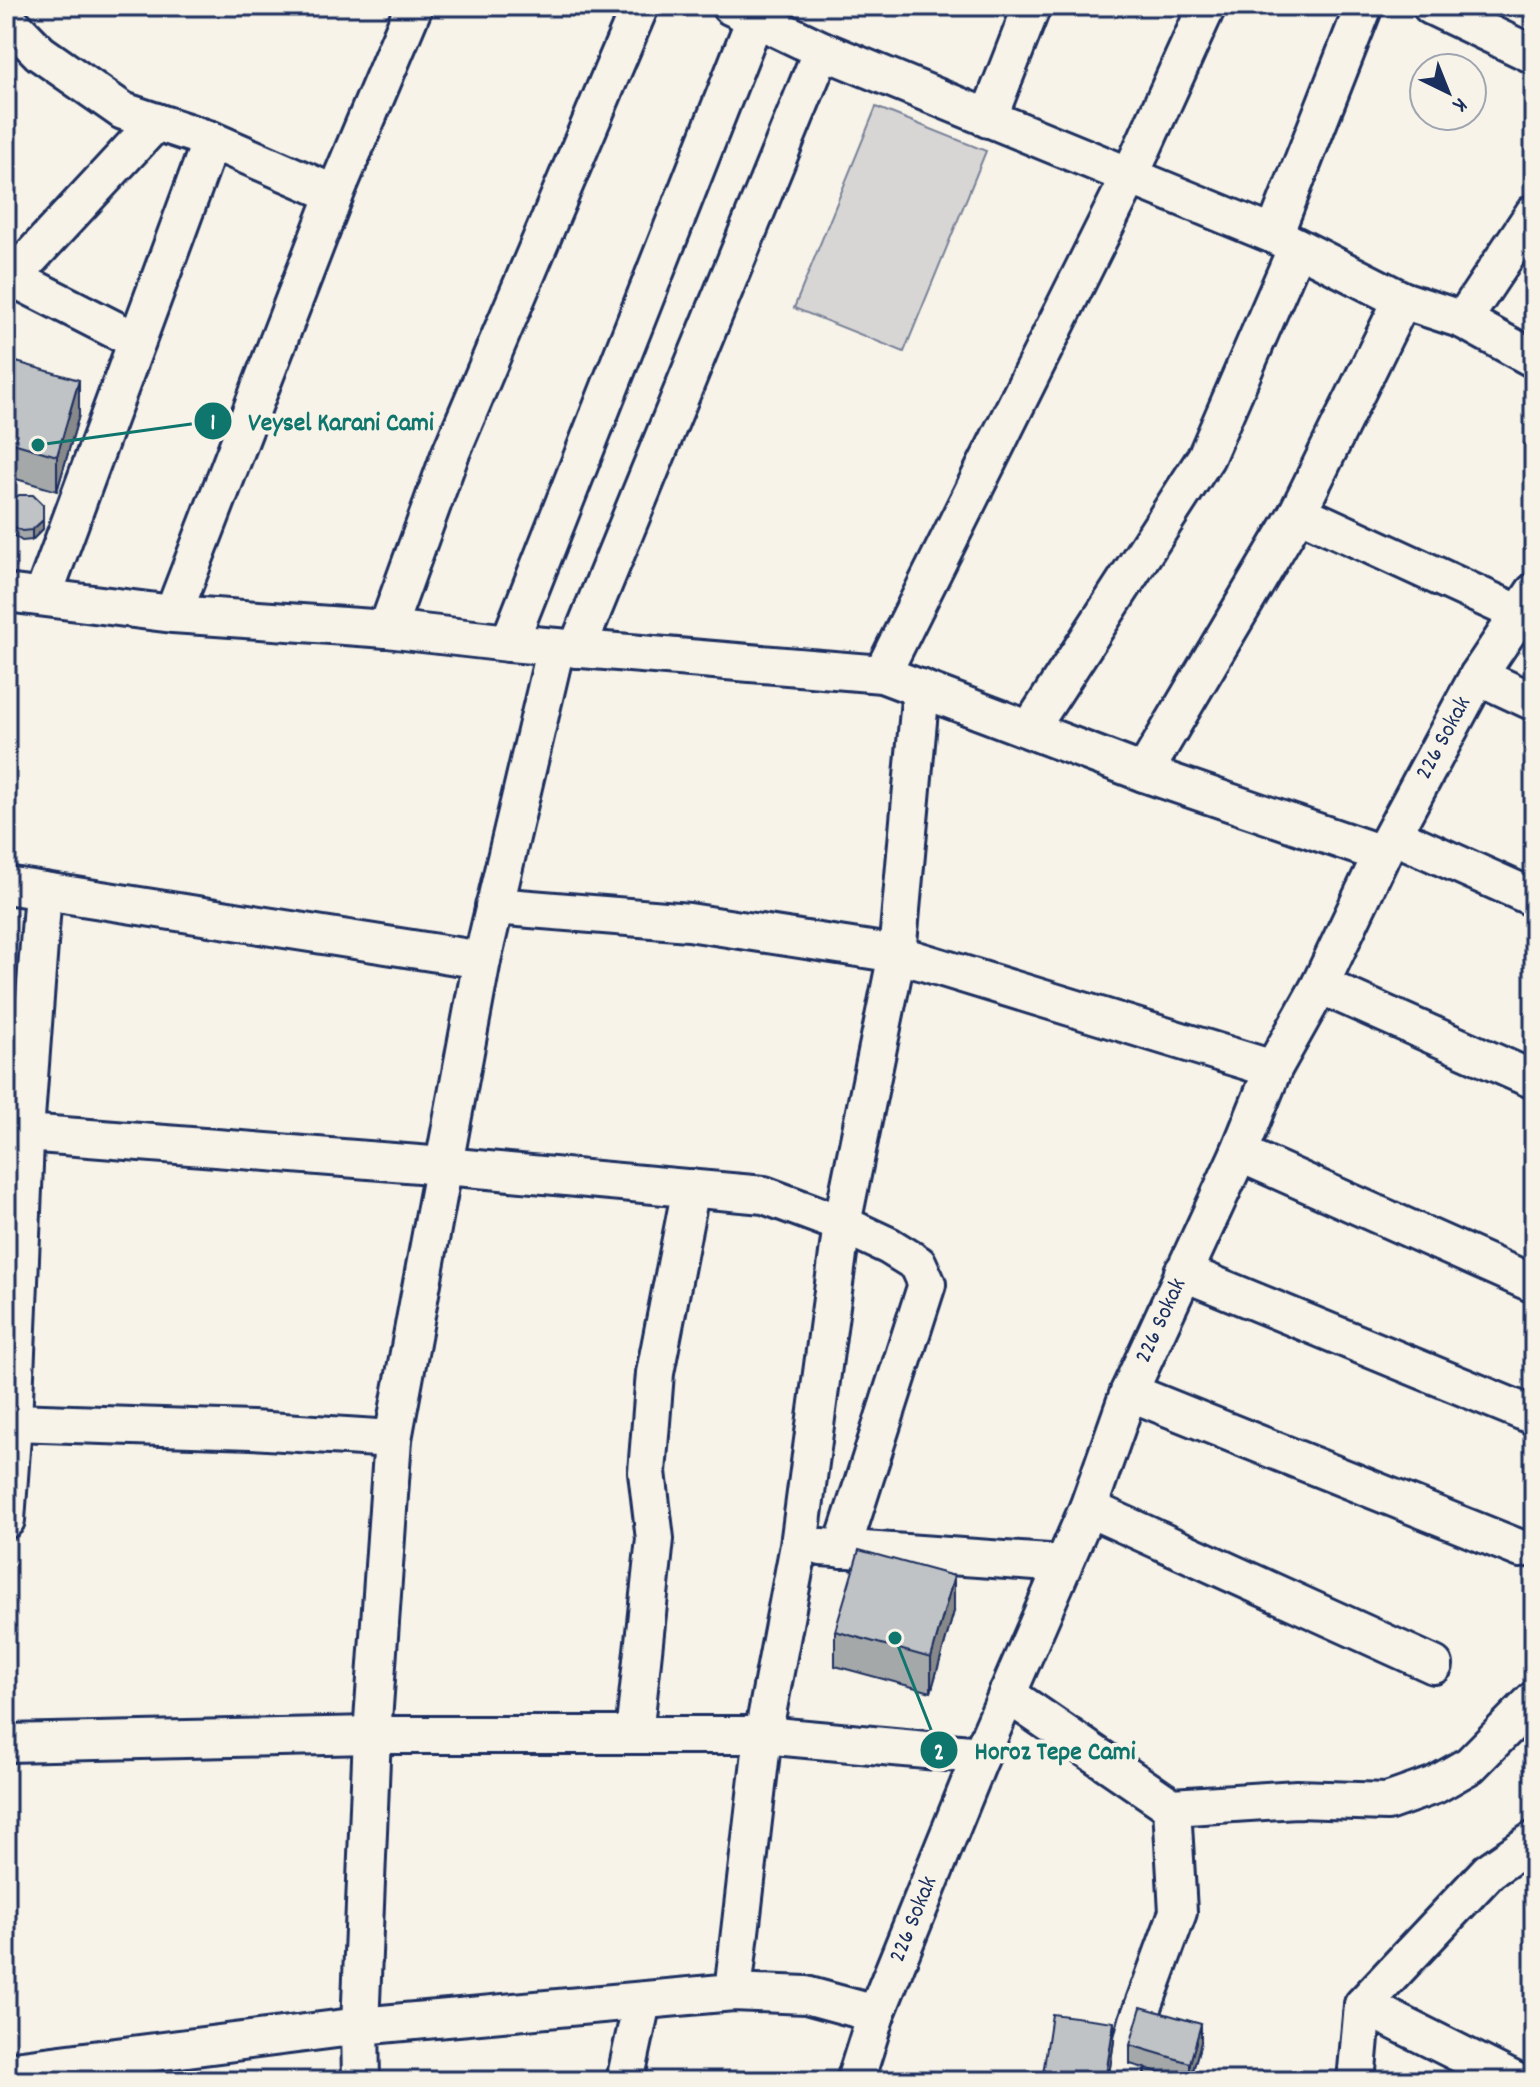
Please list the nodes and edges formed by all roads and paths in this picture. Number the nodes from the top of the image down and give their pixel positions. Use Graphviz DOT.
graph roads {
  1 [pos="414,6"];
  2 [pos="640,6"];
  3 [pos="1032,6"];
  4 [pos="1207,6"];
  5 [pos="1364,6"];
  6 [pos="1431,6"];
  7 [pos="748,10"];
  8 [pos="6,18"];
  9 [pos="822,50"];
  10 [pos="1534,55"];
  11 [pos="988,119"];
  12 [pos="156,122"];
  13 [pos="211,140"];
  14 [pos="1129,178"];
  15 [pos="335,194"];
  16 [pos="1534,213"];
  17 [pos="1286,241"];
  18 [pos="8,281"];
  19 [pos="1402,300"];
  20 [pos="1463,320"];
  21 [pos="137,341"];
  22 [pos="1534,359"];
  23 [pos="1298,512"];
  24 [pos="6,593"];
  25 [pos="43,596"];
  26 [pos="1527,603"];
  27 [pos="173,614"];
  28 [pos="387,629"];
  29 [pos="509,643"];
  30 [pos="566,648"];
  31 [pos="882,674"];
  32 [pos="1478,676"];
  33 [pos="921,688"];
  34 [pos="1534,702"];
  35 [pos="1030,729"];
  36 [pos="1144,773"];
  37 [pos="1388,845"];
  38 [pos="6,885"];
  39 [pos="43,891"];
  40 [pos="1534,898"];
  41 [pos="494,906"];
  42 [pos="897,954"];
  43 [pos="482,960"];
  44 [pos="1320,985"];
  45 [pos="1273,1069"];
  46 [pos="1534,1080"];
  47 [pos="19,1123"];
  48 [pos="1239,1153"];
  49 [pos="444,1166"];
  50 [pos="691,1188"];
  51 [pos="842,1224"];
  52 [pos="1183,1272"];
  53 [pos="1534,1284"];
  54 [pos="1129,1392"];
  55 [pos="1534,1416"];
  56 [pos="13,1422"];
  57 [pos="393,1439"];
  58 [pos="1088,1508"];
  59 [pos="6,1520"];
  60 [pos="799,1545"];
  61 [pos="842,1549"];
  62 [pos="1521,1549"];
  63 [pos="1063,1564"];
  64 [pos="1434,1665"];
  65 [pos="1007,1694"];
  66 [pos="1534,1700"];
  67 [pos="372,1735"];
  68 [pos="634,1735"];
  69 [pos="763,1735"];
  70 [pos="6,1743"];
  71 [pos="981,1755"];
  72 [pos="1172,1807"];
  73 [pos="1534,1840"];
  74 [pos="733,1992"];
  75 [pos="642,2002"];
  76 [pos="1363,2005"];
  77 [pos="876,2014"];
  78 [pos="360,2026"];
  79 [pos="6,2071"];
  80 [pos="361,2081"];
  81 [pos="625,2081"];
  82 [pos="855,2081"];
  83 [pos="1122,2081"];
  84 [pos="1356,2081"];
  85 [pos="1515,2081"];
  1 -- 15 [label="street"];
  2 -- 28 [label="street"];
  3 -- 11 [label="street"];
  4 -- 14 [label="street"];
  5 -- 17 [label="street"];
  6 -- 10 [label="street"];
  7 -- 9 [label="street"];
  7 -- 29 [label="street"];
  8 -- 12 [label="street"];
  9 -- 11 [label="street"];
  9 -- 30 [label="street"];
  11 -- 14 [label="street"];
  12 -- 13 [label="street"];
  12 -- 18 [label="street"];
  13 -- 15 [label="street"];
  13 -- 21 [label="street"];
  14 -- 17 [label="street"];
  14 -- 31 [label="street"];
  15 -- 27 [label="street"];
  16 -- 20 [label="street"];
  17 -- 19 [label="street"];
  17 -- 35 [label="street"];
  18 -- 21 [label="street"];
  19 -- 20 [label="street"];
  19 -- 23 [label="street"];
  20 -- 22 [label="street"];
  21 -- 25 [label="street"];
  23 -- 26 [label="street"];
  23 -- 36 [label="street"];
  24 -- 25 [label="street"];
  25 -- 27 [label="street"];
  26 -- 32 [label="street, 226 Sokak"];
  27 -- 28 [label="street"];
  28 -- 29 [label="street"];
  29 -- 30 [label="street"];
  30 -- 31 [label="street"];
  30 -- 41 [label="street"];
  31 -- 33 [label="street"];
  32 -- 34 [label="street"];
  32 -- 37 [label="street, 226 Sokak"];
  33 -- 35 [label="street"];
  33 -- 42 [label="street"];
  35 -- 36 [label="street"];
  36 -- 37 [label="street"];
  37 -- 40 [label="street"];
  37 -- 44 [label="street, 226 Sokak"];
  38 -- 39 [label="street"];
  39 -- 43 [label="street"];
  39 -- 47 [label="street"];
  41 -- 42 [label="street"];
  41 -- 43 [label="street"];
  42 -- 45 [label="street"];
  42 -- 51 [label="street"];
  43 -- 49 [label="street"];
  44 -- 45 [label="street, 226 Sokak"];
  44 -- 46 [label="street"];
  45 -- 48 [label="street, 226 Sokak"];
  47 -- 49 [label="street"];
  47 -- 56 [label="street"];
  48 -- 52 [label="street, 226 Sokak"];
  48 -- 53 [label="street"];
  49 -- 50 [label="street"];
  49 -- 57 [label="street"];
  50 -- 51 [label="street"];
  50 -- 68 [label="street"];
  51 -- 60 [label="street"];
  51 -- 61 [label="street"];
  52 -- 54 [label="street, 226 Sokak"];
  52 -- 55 [label="street"];
  54 -- 58 [label="street, 226 Sokak"];
  54 -- 62 [label="street"];
  56 -- 57 [label="street"];
  56 -- 59 [label="street"];
  57 -- 67 [label="street"];
  58 -- 63 [label="street, 226 Sokak"];
  58 -- 64 [label="street"];
  60 -- 61 [label="street"];
  60 -- 69 [label="street"];
  61 -- 63 [label="street"];
  63 -- 65 [label="street, 226 Sokak"];
  65 -- 71 [label="street, 226 Sokak"];
  65 -- 72 [label="street"];
  66 -- 72 [label="street"];
  67 -- 68 [label="street"];
  67 -- 70 [label="street"];
  67 -- 78 [label="street"];
  68 -- 69 [label="street"];
  69 -- 71 [label="street"];
  69 -- 74 [label="street"];
  71 -- 77 [label="street, 226 Sokak"];
  72 -- 83 [label="street"];
  73 -- 76 [label="street"];
  74 -- 75 [label="street"];
  74 -- 77 [label="street"];
  75 -- 78 [label="street"];
  75 -- 81 [label="street"];
  76 -- 84 [label="street"];
  76 -- 85 [label="street"];
  77 -- 82 [label="street, 226 Sokak"];
  78 -- 79 [label="street"];
  78 -- 80 [label="street"];
}
